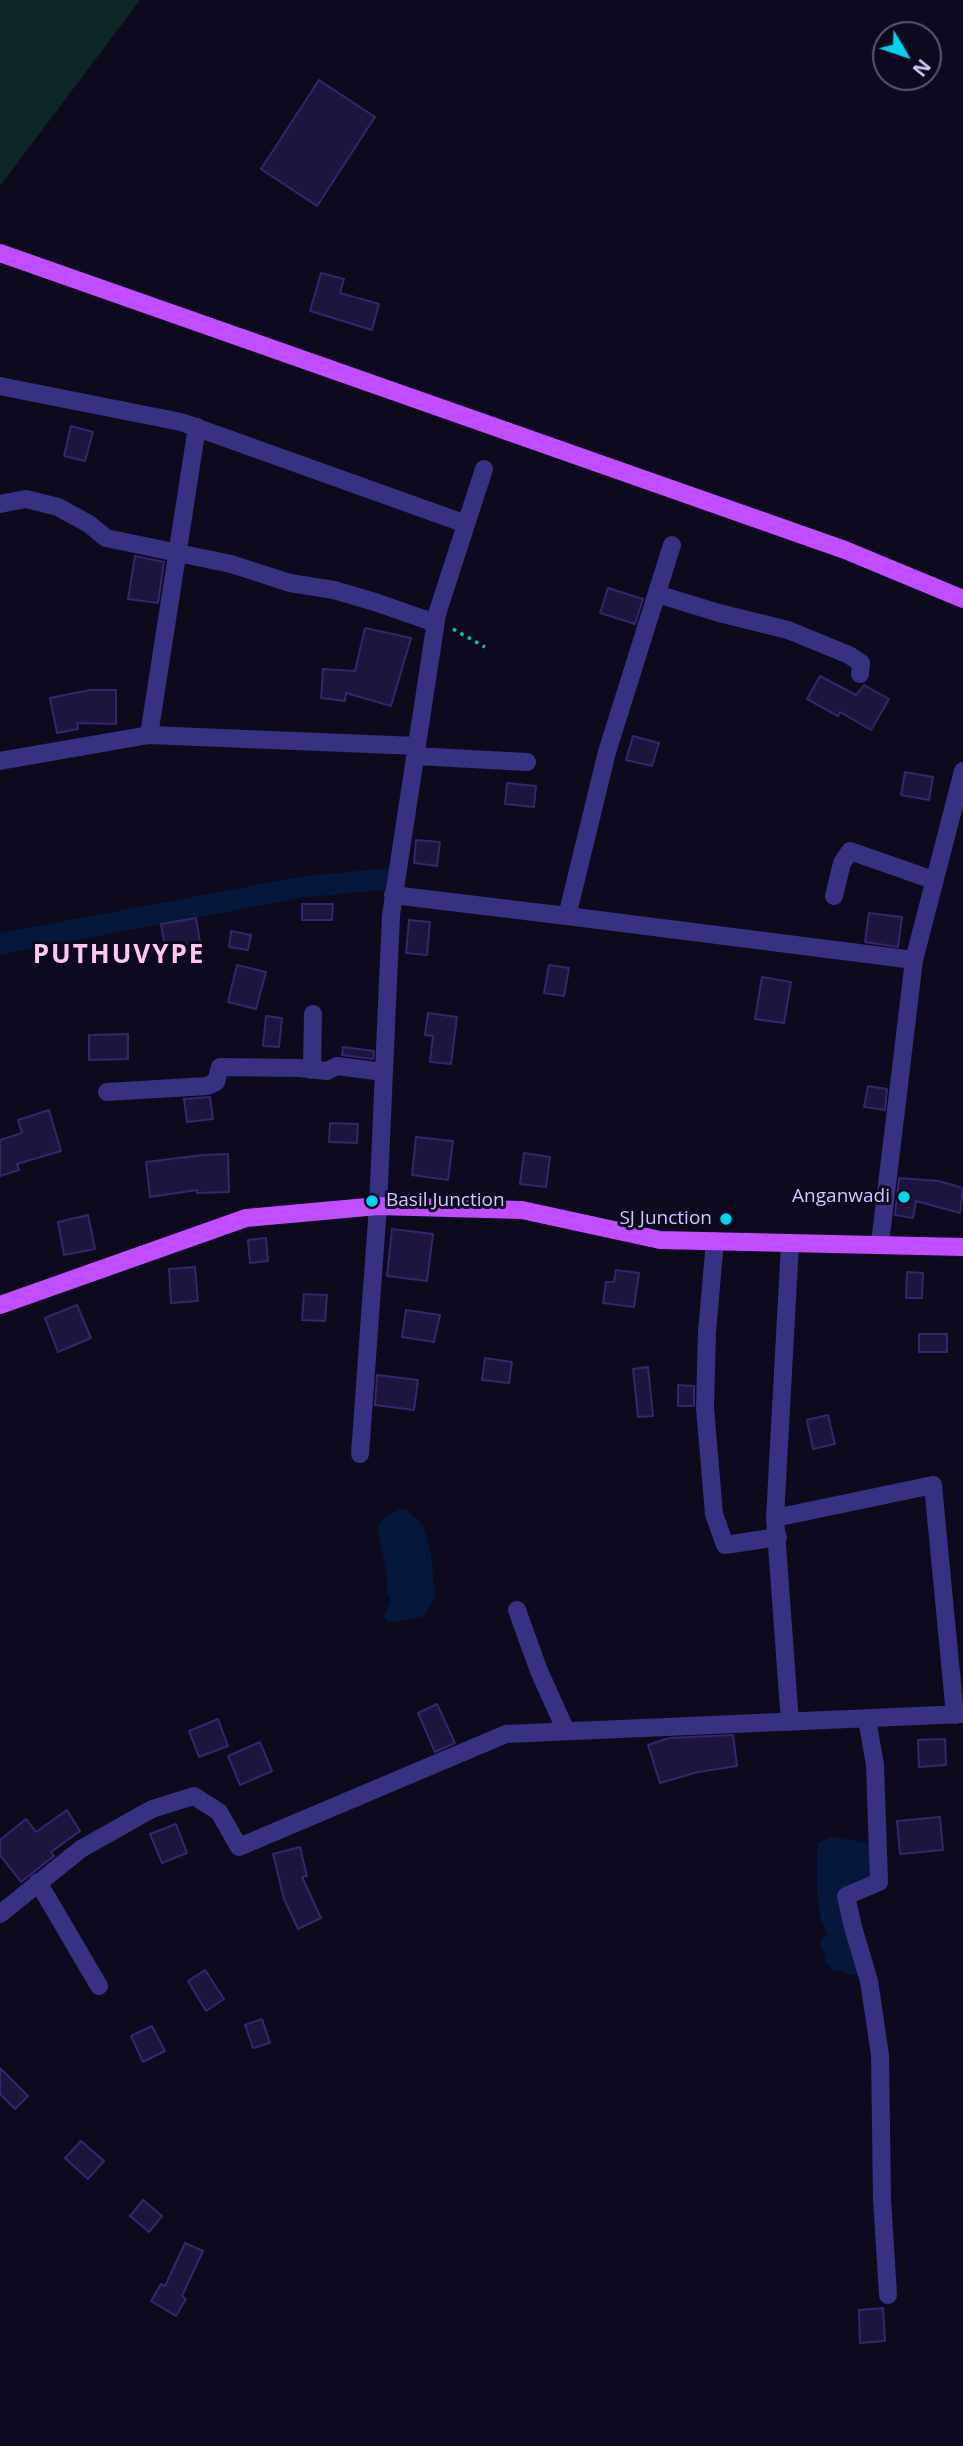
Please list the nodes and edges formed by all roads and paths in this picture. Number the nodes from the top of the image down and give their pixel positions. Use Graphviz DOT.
graph roads {
  1 [pos="0,253"];
  2 [pos="0,386"];
  3 [pos="197,427"];
  4 [pos="484,469"];
  5 [pos="0,504"];
  6 [pos="466,524"];
  7 [pos="672,545"];
  8 [pos="177,552"];
  9 [pos="657,594"];
  10 [pos="963,599"];
  11 [pos="435,622"];
  12 [pos="485,647"];
  13 [pos="860,674"];
  14 [pos="149,735"];
  15 [pos="416,751"];
  16 [pos="0,761"];
  17 [pos="527,761"];
  18 [pos="963,771"];
  19 [pos="933,880"];
  20 [pos="393,895"];
  21 [pos="834,896"];
  22 [pos="567,916"];
  23 [pos="914,960"];
  24 [pos="313,1014"];
  25 [pos="313,1070"];
  26 [pos="383,1072"];
  27 [pos="107,1092"];
  28 [pos="378,1206"];
  29 [pos="715,1241"];
  30 [pos="880,1243"];
  31 [pos="790,1244"];
  32 [pos="963,1247"];
  33 [pos="0,1305"];
  34 [pos="360,1454"];
  35 [pos="775,1518"];
  36 [pos="778,1537"];
  37 [pos="517,1610"];
  38 [pos="959,1715"];
  39 [pos="867,1719"];
  40 [pos="790,1722"];
  41 [pos="566,1731"];
  42 [pos="38,1882"];
  43 [pos="0,1914"];
  44 [pos="99,1986"];
  45 [pos="888,2295"];
  1 -- 10 [label="main road"];
  2 -- 3 [label="street"];
  3 -- 6 [label="street"];
  3 -- 8 [label="street"];
  4 -- 6 [label="street"];
  5 -- 8 [label="street"];
  6 -- 11 [label="street"];
  7 -- 9 [label="street"];
  8 -- 11 [label="street"];
  8 -- 14 [label="street"];
  9 -- 13 [label="street"];
  9 -- 22 [label="street"];
  11 -- 12 [label="path"];
  11 -- 15 [label="street"];
  14 -- 15 [label="street"];
  14 -- 16 [label="street"];
  15 -- 17 [label="street"];
  15 -- 20 [label="street"];
  18 -- 19 [label="street"];
  19 -- 21 [label="street"];
  19 -- 23 [label="street"];
  20 -- 22 [label="street"];
  20 -- 26 [label="street"];
  22 -- 23 [label="street"];
  23 -- 30 [label="street"];
  24 -- 25 [label="street"];
  25 -- 26 [label="street"];
  25 -- 27 [label="street"];
  26 -- 28 [label="street"];
  28 -- 29 [label="main road"];
  28 -- 33 [label="main road"];
  28 -- 34 [label="street"];
  29 -- 31 [label="main road"];
  29 -- 36 [label="street"];
  30 -- 31 [label="main road"];
  30 -- 32 [label="main road"];
  31 -- 35 [label="street"];
  35 -- 36 [label="street"];
  35 -- 38 [label="street"];
  36 -- 40 [label="street"];
  37 -- 41 [label="street"];
  38 -- 39 [label="street"];
  39 -- 40 [label="street"];
  39 -- 45 [label="street"];
  40 -- 41 [label="street"];
  41 -- 42 [label="street"];
  42 -- 43 [label="street"];
  42 -- 44 [label="street"];
}
